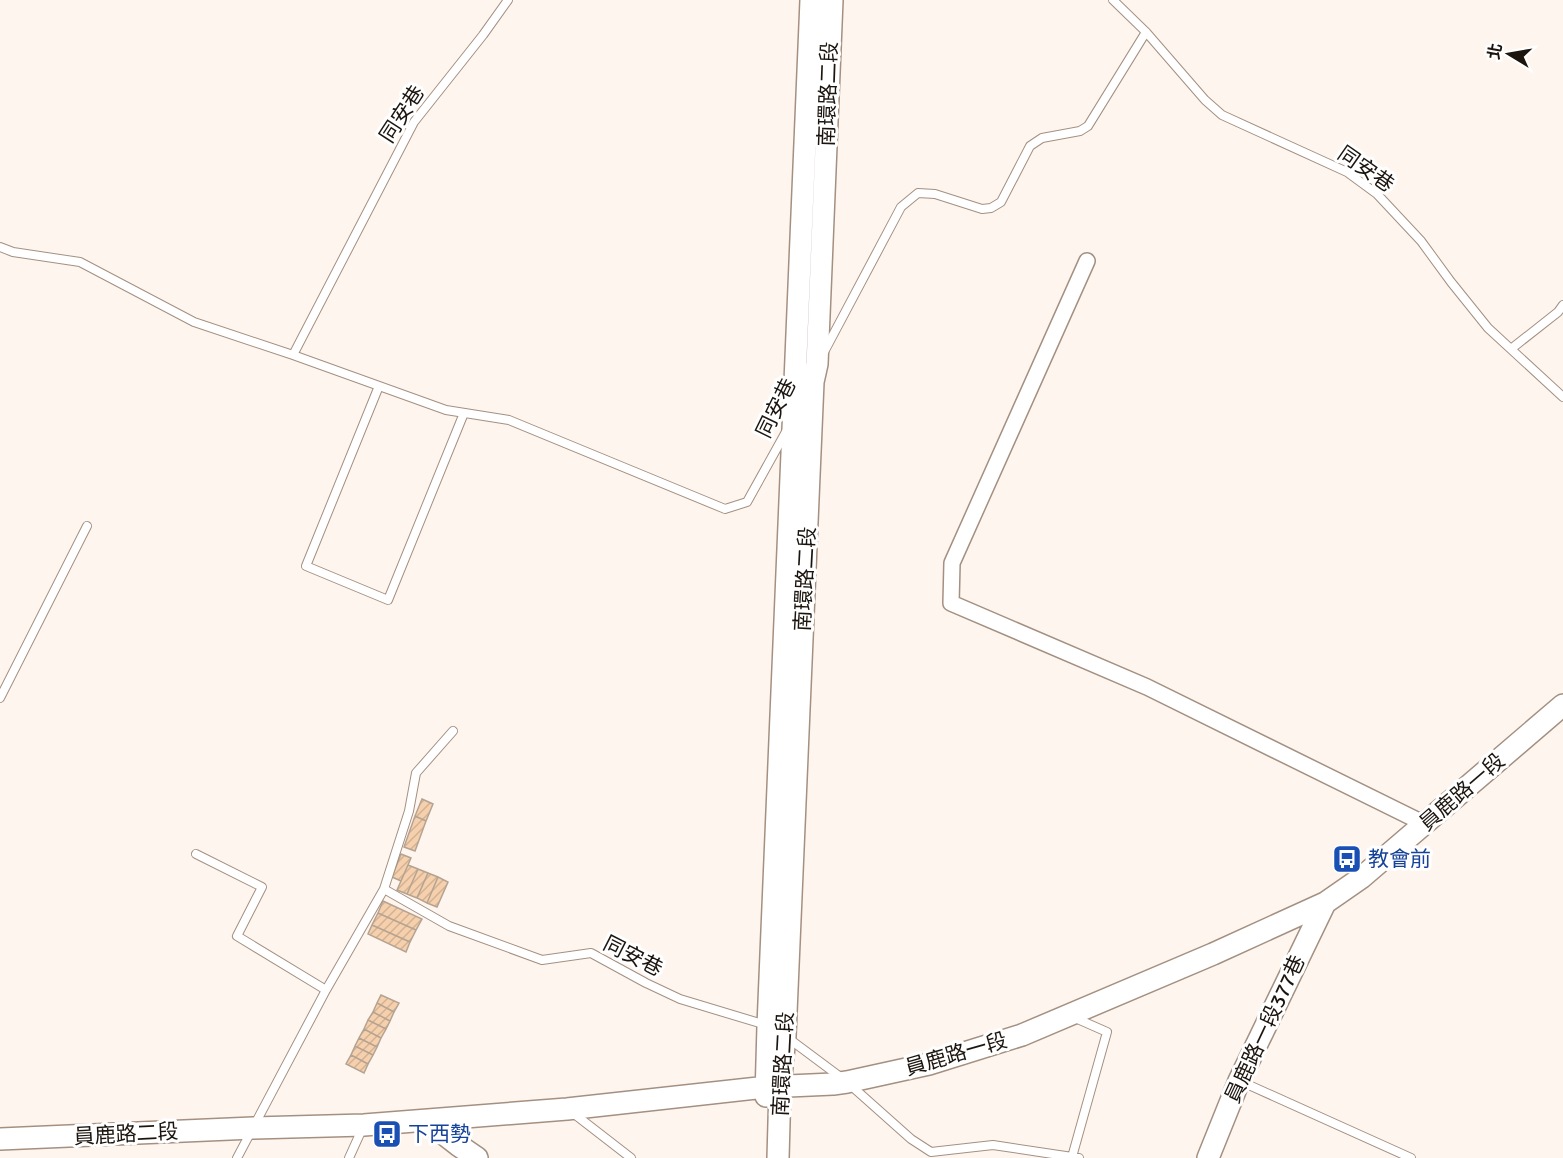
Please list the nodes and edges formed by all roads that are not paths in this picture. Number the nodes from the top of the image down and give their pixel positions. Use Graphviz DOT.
graph roads {
  1 [pos="508,0"];
  2 [pos="811,0"];
  3 [pos="832,0"];
  4 [pos="1113,0"];
  5 [pos="1146,32"];
  6 [pos="0,247"];
  7 [pos="1087,261"];
  8 [pos="1563,305"];
  9 [pos="1510,349"];
  10 [pos="293,355"];
  11 [pos="817,364"];
  12 [pos="379,386"];
  13 [pos="1563,397"];
  14 [pos="464,413"];
  15 [pos="794,418"];
  16 [pos="87,526"];
  17 [pos="0,698"];
  18 [pos="1563,705"];
  19 [pos="453,731"];
  20 [pos="1425,824"];
  21 [pos="196,854"];
  22 [pos="384,889"];
  23 [pos="1325,903"];
  24 [pos="326,990"];
  25 [pos="1068,1016"];
  26 [pos="776,1031"];
  27 [pos="1239,1081"];
  28 [pos="847,1082"];
  29 [pos="773,1087"];
  30 [pos="567,1109"];
  31 [pos="427,1121"];
  32 [pos="364,1125"];
  33 [pos="252,1128"];
  34 [pos="10,1139"];
  35 [pos="0,1149"];
  36 [pos="1076,1157"];
  37 [pos="237,1158"];
  38 [pos="349,1158"];
  39 [pos="477,1158"];
  40 [pos="631,1158"];
  41 [pos="764,1158"];
  42 [pos="778,1158"];
  43 [pos="1208,1158"];
  44 [pos="1411,1158"];
  1 -- 10 [label="lane, 同安巷"];
  2 -- 15 [label="street, 南環路二段"];
  3 -- 11 [label="street, 南環路二段"];
  4 -- 5 [label="lane, 同安巷"];
  5 -- 9 [label="lane, 同安巷"];
  5 -- 11 [label="lane, 同安巷"];
  6 -- 10 [label="lane, 同安巷"];
  7 -- 20 [label="street"];
  8 -- 9 [label="lane"];
  9 -- 13 [label="lane, 同安巷"];
  10 -- 12 [label="lane, 同安巷"];
  11 -- 15 [label="lane, 同安巷"];
  11 -- 26 [label="street, 南環路二段"];
  12 -- 14 [label="lane, 同安巷"];
  12 -- 14 [label="lane"];
  14 -- 15 [label="lane, 同安巷"];
  15 -- 26 [label="street, 南環路二段"];
  16 -- 17 [label="lane"];
  18 -- 20 [label="street, 員鹿路一段"];
  19 -- 22 [label="lane"];
  20 -- 23 [label="street, 員鹿路一段"];
  21 -- 24 [label="lane"];
  22 -- 24 [label="lane"];
  22 -- 26 [label="lane, 同安巷"];
  23 -- 25 [label="street, 員鹿路一段"];
  23 -- 27 [label="street, 員鹿路一段377巷"];
  24 -- 33 [label="lane"];
  25 -- 28 [label="street, 員鹿路一段"];
  25 -- 36 [label="lane"];
  26 -- 28 [label="lane, 同安巷"];
  26 -- 29 [label="street, 南環路二段"];
  27 -- 43 [label="street, 員鹿路一段377巷"];
  27 -- 44 [label="lane"];
  28 -- 29 [label="street, 員鹿路一段"];
  28 -- 36 [label="lane, 同安巷"];
  29 -- 30 [label="street, 員鹿路一段"];
  29 -- 41 [label="street, 南環路二段"];
  29 -- 42 [label="street, 南環路二段"];
  30 -- 31 [label="street, 員鹿路一段"];
  30 -- 40 [label="lane"];
  31 -- 32 [label="street, 員鹿路一段"];
  31 -- 39 [label="street"];
  32 -- 33 [label="street, 員鹿路一段"];
  32 -- 38 [label="lane"];
  33 -- 34 [label="street, 員鹿路二段"];
  33 -- 37 [label="lane"];
  34 -- 35 [label="street"];
}
